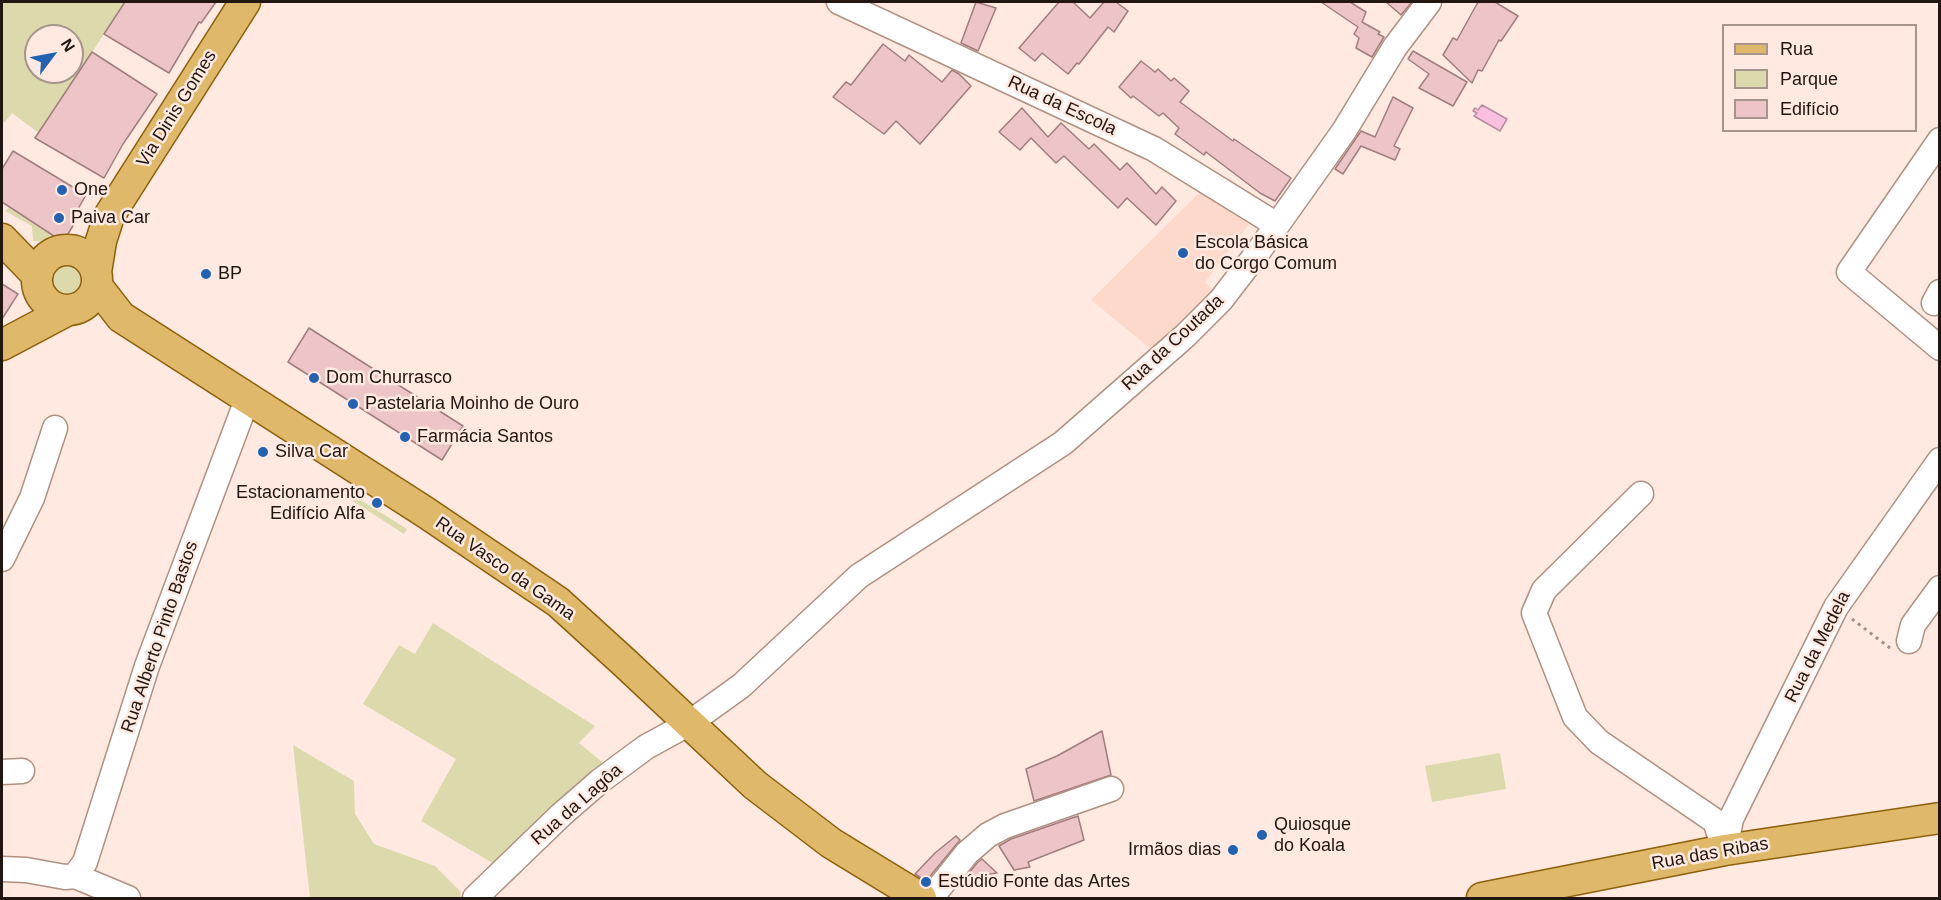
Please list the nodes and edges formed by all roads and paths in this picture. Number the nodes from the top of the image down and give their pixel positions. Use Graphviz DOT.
graph roads {
  1 [pos="245,2"];
  2 [pos="839,2"];
  3 [pos="1429,2"];
  4 [pos="1940,140"];
  5 [pos="109,216"];
  6 [pos="1277,225"];
  7 [pos="3,240"];
  8 [pos="48,267"];
  9 [pos="85,294"];
  10 [pos="7,343"];
  11 [pos="1940,348"];
  12 [pos="248,398"];
  13 [pos="55,428"];
  14 [pos="1937,469"];
  15 [pos="1641,494"];
  16 [pos="2,560"];
  17 [pos="1940,588"];
  18 [pos="1836,608"];
  19 [pos="1909,641"];
  20 [pos="688,724"];
  21 [pos="1111,789"];
  22 [pos="1940,818"];
  23 [pos="1725,850"];
  24 [pos="2,869"];
  25 [pos="75,876"];
  26 [pos="1497,897"];
  27 [pos="128,898"];
  28 [pos="475,898"];
  29 [pos="921,898"];
  30 [pos="931,898"];
  1 -- 5 [label="main road, Via Dinis Gomes"];
  2 -- 6 [label="street, Rua da Escola"];
  3 -- 6 [label="street, Rua da Coutada"];
  4 -- 11 [label="street"];
  5 -- 8 [label="main road, Via Dinis Gomes"];
  5 -- 9 [label="main road, Via Dinis Gomes"];
  6 -- 20 [label="street, Rua da Coutada"];
  7 -- 8 [label="main road"];
  8 -- 9 [label="main road"];
  8 -- 9 [label="main road"];
  8 -- 10 [label="main road"];
  9 -- 10 [label="main road"];
  9 -- 12 [label="main road, Rua Vasco da Gama"];
  12 -- 20 [label="main road, Rua Vasco da Gama"];
  12 -- 25 [label="street, Rua Alberto Pinto Bastos"];
  13 -- 16 [label="street"];
  14 -- 18 [label="street, Rua da Medela"];
  15 -- 23 [label="street"];
  17 -- 19 [label="street"];
  18 -- 19 [label="path"];
  18 -- 23 [label="street, Rua da Medela"];
  20 -- 28 [label="street, Rua da Lagôa"];
  20 -- 29 [label="main road, Rua Vasco da Gama"];
  21 -- 30 [label="street"];
  22 -- 23 [label="main road, Rua das Ribas"];
  23 -- 26 [label="main road, Rua das Ribas"];
  24 -- 25 [label="street"];
  25 -- 27 [label="street"];
}
